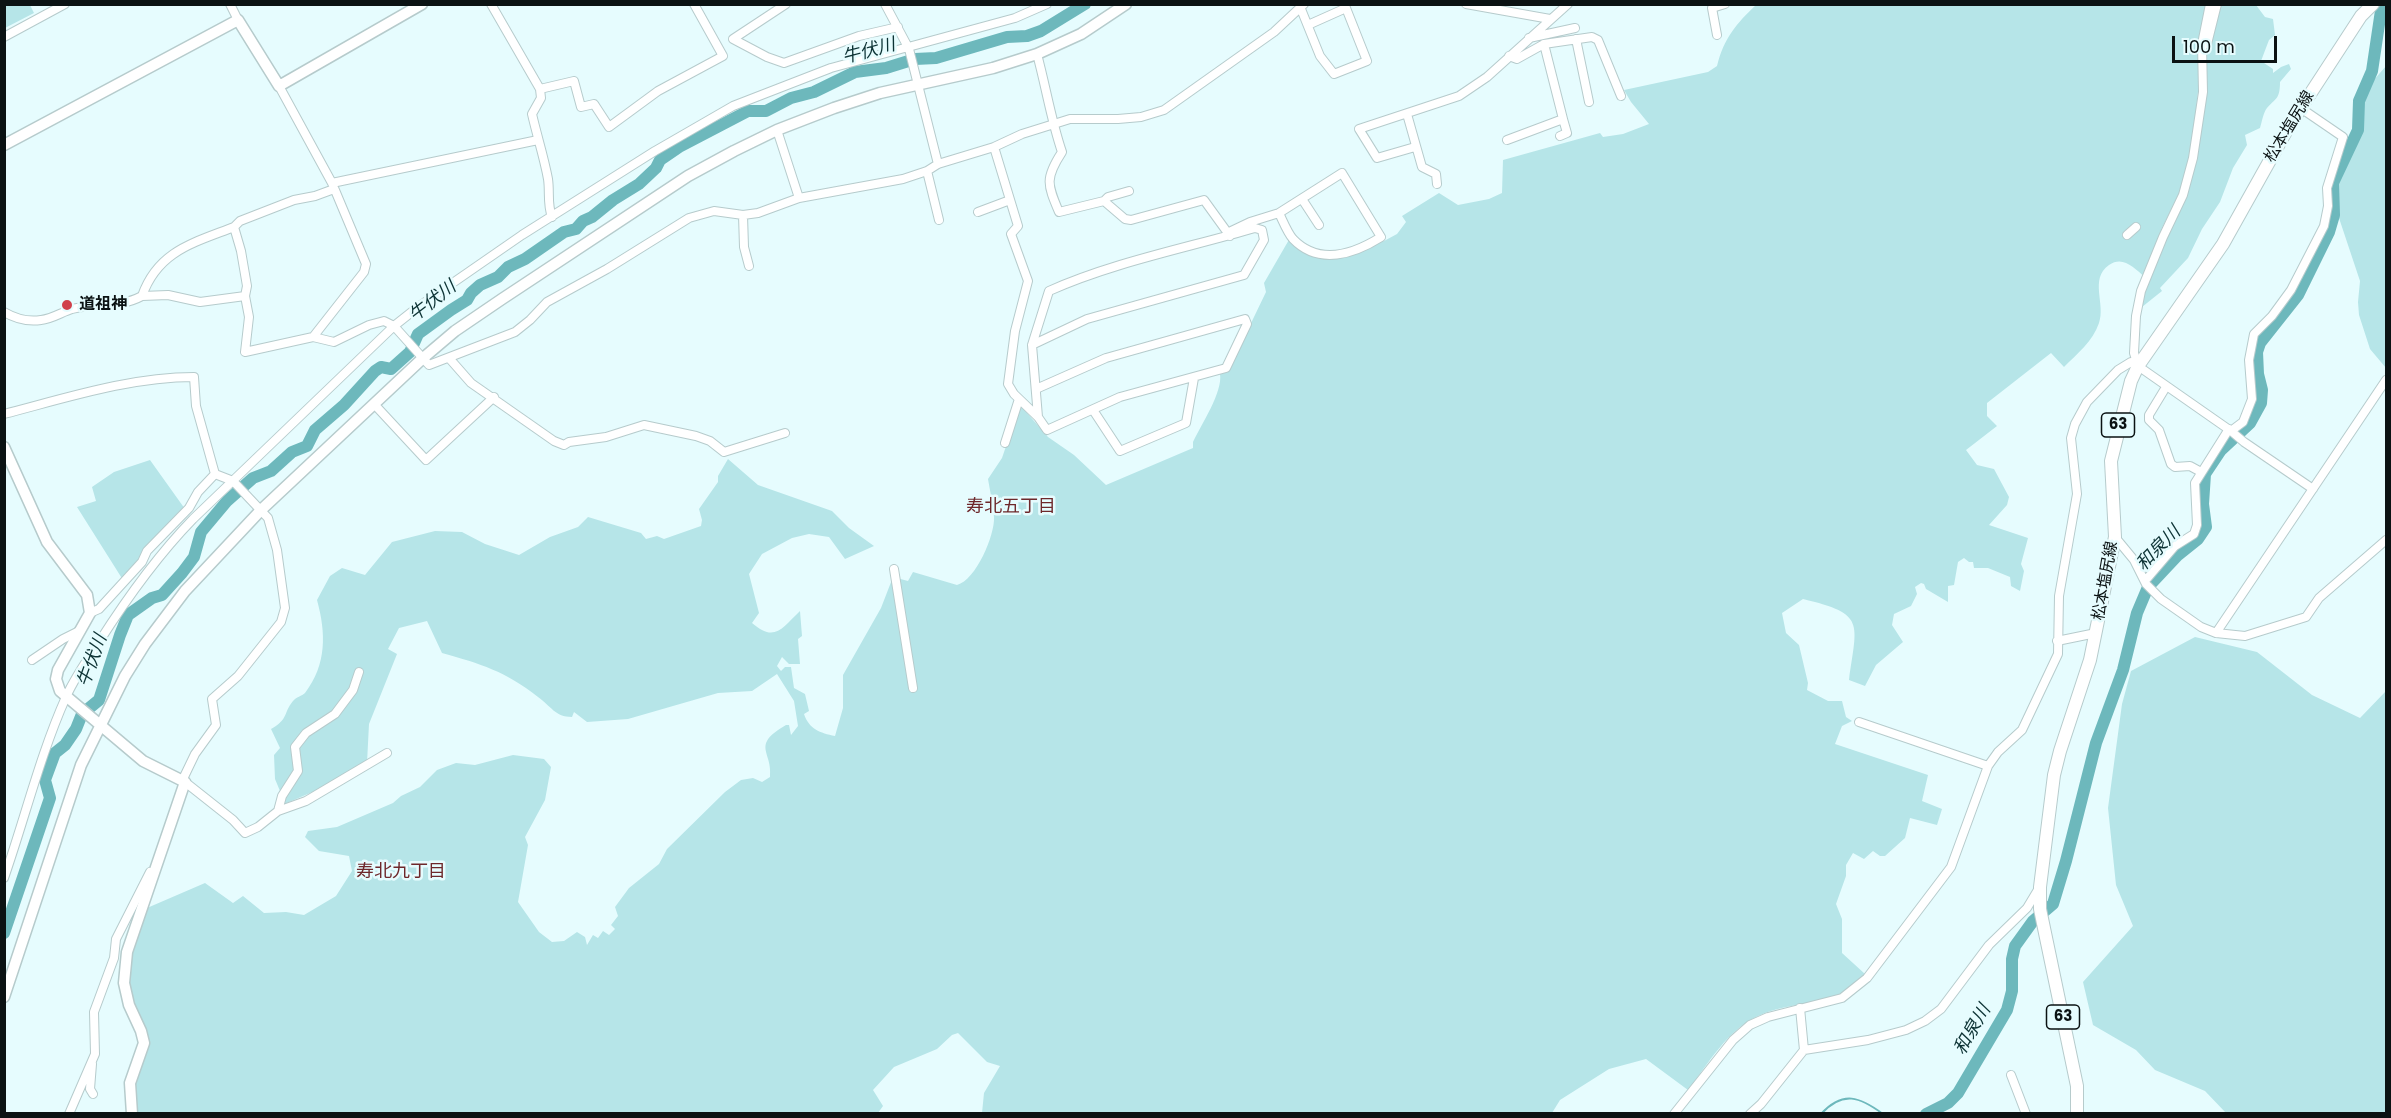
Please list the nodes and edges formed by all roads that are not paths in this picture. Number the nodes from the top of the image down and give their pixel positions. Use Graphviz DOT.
graph roads {
  1 [pos="65,4"];
  2 [pos="230,4"];
  3 [pos="422,4"];
  4 [pos="491,4"];
  5 [pos="694,4"];
  6 [pos="786,4"];
  7 [pos="885,4"];
  8 [pos="1047,4"];
  9 [pos="1125,4"];
  10 [pos="1466,4"];
  11 [pos="1568,4"];
  12 [pos="1725,4"];
  13 [pos="2210,4"];
  14 [pos="2217,4"];
  15 [pos="2373,4"];
  16 [pos="1303,7"];
  17 [pos="1031,8"];
  18 [pos="1550,19"];
  19 [pos="238,20"];
  20 [pos="1308,25"];
  21 [pos="898,27"];
  22 [pos="1575,28"];
  23 [pos="1717,35"];
  24 [pos="4,37"];
  25 [pos="1529,38"];
  26 [pos="1576,39"];
  27 [pos="1544,44"];
  28 [pos="2202,44"];
  29 [pos="908,48"];
  30 [pos="1037,54"];
  31 [pos="1509,57"];
  32 [pos="917,82"];
  33 [pos="279,86"];
  34 [pos="540,89"];
  35 [pos="1621,96"];
  36 [pos="1589,102"];
  37 [pos="2305,111"];
  38 [pos="1407,114"];
  39 [pos="1563,119"];
  40 [pos="1052,123"];
  41 [pos="777,130"];
  42 [pos="1560,136"];
  43 [pos="537,140"];
  44 [pos="1507,140"];
  45 [pos="4,145"];
  46 [pos="994,147"];
  47 [pos="1415,147"];
  48 [pos="938,164"];
  49 [pos="927,171"];
  50 [pos="1437,184"];
  51 [pos="333,186"];
  52 [pos="1130,191"];
  53 [pos="799,198"];
  54 [pos="1302,199"];
  55 [pos="1010,200"];
  56 [pos="1104,201"];
  57 [pos="978,212"];
  58 [pos="1279,213"];
  59 [pos="743,214"];
  60 [pos="552,217"];
  61 [pos="939,220"];
  62 [pos="1319,225"];
  63 [pos="234,227"];
  64 [pos="2136,227"];
  65 [pos="1229,234"];
  66 [pos="2127,235"];
  67 [pos="749,266"];
  68 [pos="142,296"];
  69 [pos="245,296"];
  70 [pos="4,312"];
  71 [pos="395,328"];
  72 [pos="313,336"];
  73 [pos="1032,345"];
  74 [pos="420,357"];
  75 [pos="449,358"];
  76 [pos="2138,366"];
  77 [pos="1194,378"];
  78 [pos="2386,380"];
  79 [pos="2166,387"];
  80 [pos="1036,389"];
  81 [pos="494,397"];
  82 [pos="1019,399"];
  83 [pos="374,404"];
  84 [pos="1093,410"];
  85 [pos="4,414"];
  86 [pos="1038,417"];
  87 [pos="2230,430"];
  88 [pos="785,433"];
  89 [pos="1005,443"];
  90 [pos="4,447"];
  91 [pos="2201,472"];
  92 [pos="215,474"];
  93 [pos="233,480"];
  94 [pos="2313,489"];
  95 [pos="260,508"];
  96 [pos="2115,537"];
  97 [pos="2386,540"];
  98 [pos="894,569"];
  99 [pos="2145,583"];
  100 [pos="90,613"];
  101 [pos="81,630"];
  102 [pos="2096,633"];
  103 [pos="2216,633"];
  104 [pos="2057,641"];
  105 [pos="32,660"];
  106 [pos="359,672"];
  107 [pos="912,688"];
  108 [pos="68,699"];
  109 [pos="1859,722"];
  110 [pos="97,723"];
  111 [pos="387,753"];
  112 [pos="1988,766"];
  113 [pos="183,782"];
  114 [pos="278,811"];
  115 [pos="156,867"];
  116 [pos="4,878"];
  117 [pos="2040,886"];
  118 [pos="4,997"];
  119 [pos="1800,1008"];
  120 [pos="1804,1050"];
  121 [pos="92,1061"];
  122 [pos="2015,1078"];
  123 [pos="93,1094"];
  124 [pos="69,1113"];
  125 [pos="132,1113"];
  126 [pos="1674,1113"];
  127 [pos="1750,1113"];
  128 [pos="2026,1113"];
  129 [pos="2077,1113"];
  1 -- 24 [label="street"];
  2 -- 19 [label="street"];
  3 -- 33 [label="street"];
  4 -- 34 [label="street"];
  5 -- 34 [label="street"];
  6 -- 21 [label="street"];
  7 -- 21 [label="street"];
  8 -- 17 [label="street"];
  9 -- 30 [label="street"];
  10 -- 18 [label="street"];
  11 -- 18 [label="street"];
  12 -- 23 [label="street"];
  13 -- 28 [label="street"];
  14 -- 28 [label="street"];
  15 -- 76 [label="main road, 松本塩尻線 / 63"];
  16 -- 20 [label="street"];
  16 -- 40 [label="street"];
  17 -- 29 [label="street"];
  18 -- 25 [label="street"];
  19 -- 33 [label="street"];
  19 -- 45 [label="street"];
  20 -- 20 [label="street"];
  21 -- 29 [label="street"];
  22 -- 25 [label="street"];
  25 -- 31 [label="street"];
  26 -- 27 [label="street"];
  26 -- 35 [label="street"];
  26 -- 36 [label="street"];
  27 -- 31 [label="street"];
  27 -- 39 [label="street"];
  28 -- 76 [label="street"];
  29 -- 32 [label="street"];
  29 -- 60 [label="street"];
  30 -- 32 [label="street"];
  30 -- 40 [label="street"];
  31 -- 38 [label="street"];
  32 -- 41 [label="street"];
  32 -- 48 [label="street"];
  33 -- 51 [label="street"];
  34 -- 43 [label="street"];
  37 -- 87 [label="street"];
  38 -- 47 [label="street"];
  38 -- 47 [label="street"];
  39 -- 42 [label="street"];
  39 -- 44 [label="street"];
  40 -- 46 [label="street"];
  40 -- 56 [label="street"];
  41 -- 53 [label="street"];
  41 -- 74 [label="street"];
  43 -- 51 [label="street"];
  43 -- 60 [label="street"];
  46 -- 48 [label="street"];
  46 -- 55 [label="street"];
  47 -- 50 [label="street"];
  48 -- 49 [label="street"];
  49 -- 53 [label="street"];
  49 -- 61 [label="street"];
  51 -- 63 [label="street"];
  51 -- 72 [label="street"];
  52 -- 56 [label="street"];
  53 -- 59 [label="street"];
  54 -- 58 [label="street"];
  54 -- 58 [label="street"];
  54 -- 62 [label="street"];
  55 -- 57 [label="street"];
  55 -- 82 [label="street"];
  56 -- 65 [label="street"];
  58 -- 65 [label="street"];
  59 -- 67 [label="street"];
  59 -- 75 [label="street"];
  60 -- 71 [label="street"];
  63 -- 68 [label="street"];
  63 -- 69 [label="street"];
  64 -- 66 [label="street"];
  65 -- 73 [label="street"];
  65 -- 73 [label="street"];
  68 -- 69 [label="street"];
  68 -- 70 [label="street"];
  69 -- 72 [label="street"];
  71 -- 72 [label="street"];
  71 -- 74 [label="street"];
  71 -- 93 [label="street"];
  73 -- 80 [label="street"];
  74 -- 75 [label="street"];
  74 -- 83 [label="street"];
  75 -- 81 [label="street"];
  76 -- 79 [label="street"];
  76 -- 96 [label="main road, 松本塩尻線 / 63"];
  76 -- 104 [label="street"];
  77 -- 80 [label="street"];
  77 -- 84 [label="street"];
  77 -- 84 [label="street"];
  78 -- 94 [label="street"];
  79 -- 87 [label="street"];
  79 -- 91 [label="street"];
  80 -- 86 [label="street"];
  81 -- 83 [label="street"];
  81 -- 88 [label="street"];
  82 -- 86 [label="street"];
  82 -- 89 [label="street"];
  83 -- 95 [label="street"];
  84 -- 86 [label="street"];
  85 -- 92 [label="street"];
  87 -- 91 [label="street"];
  87 -- 94 [label="street"];
  90 -- 100 [label="street"];
  91 -- 99 [label="street"];
  92 -- 93 [label="street"];
  92 -- 100 [label="street"];
  93 -- 95 [label="street"];
  93 -- 108 [label="street"];
  94 -- 103 [label="street"];
  95 -- 110 [label="street"];
  95 -- 113 [label="street"];
  96 -- 99 [label="street"];
  96 -- 102 [label="main road, 松本塩尻線 / 63"];
  97 -- 103 [label="street"];
  98 -- 107 [label="street"];
  99 -- 103 [label="street"];
  100 -- 101 [label="street"];
  101 -- 105 [label="street"];
  101 -- 108 [label="street"];
  102 -- 104 [label="street"];
  102 -- 117 [label="main road, 松本塩尻線 / 63"];
  104 -- 112 [label="street"];
  106 -- 114 [label="street"];
  108 -- 110 [label="street"];
  108 -- 116 [label="street"];
  109 -- 112 [label="street"];
  110 -- 113 [label="street"];
  110 -- 118 [label="street"];
  111 -- 114 [label="street"];
  112 -- 119 [label="street"];
  113 -- 114 [label="street"];
  113 -- 115 [label="street"];
  115 -- 121 [label="street"];
  115 -- 125 [label="street"];
  117 -- 120 [label="street"];
  117 -- 129 [label="main road, 松本塩尻線 / 63"];
  119 -- 120 [label="street"];
  119 -- 126 [label="street"];
  120 -- 127 [label="street"];
  121 -- 123 [label="street"];
  121 -- 124 [label="street"];
  122 -- 128 [label="street"];
}
